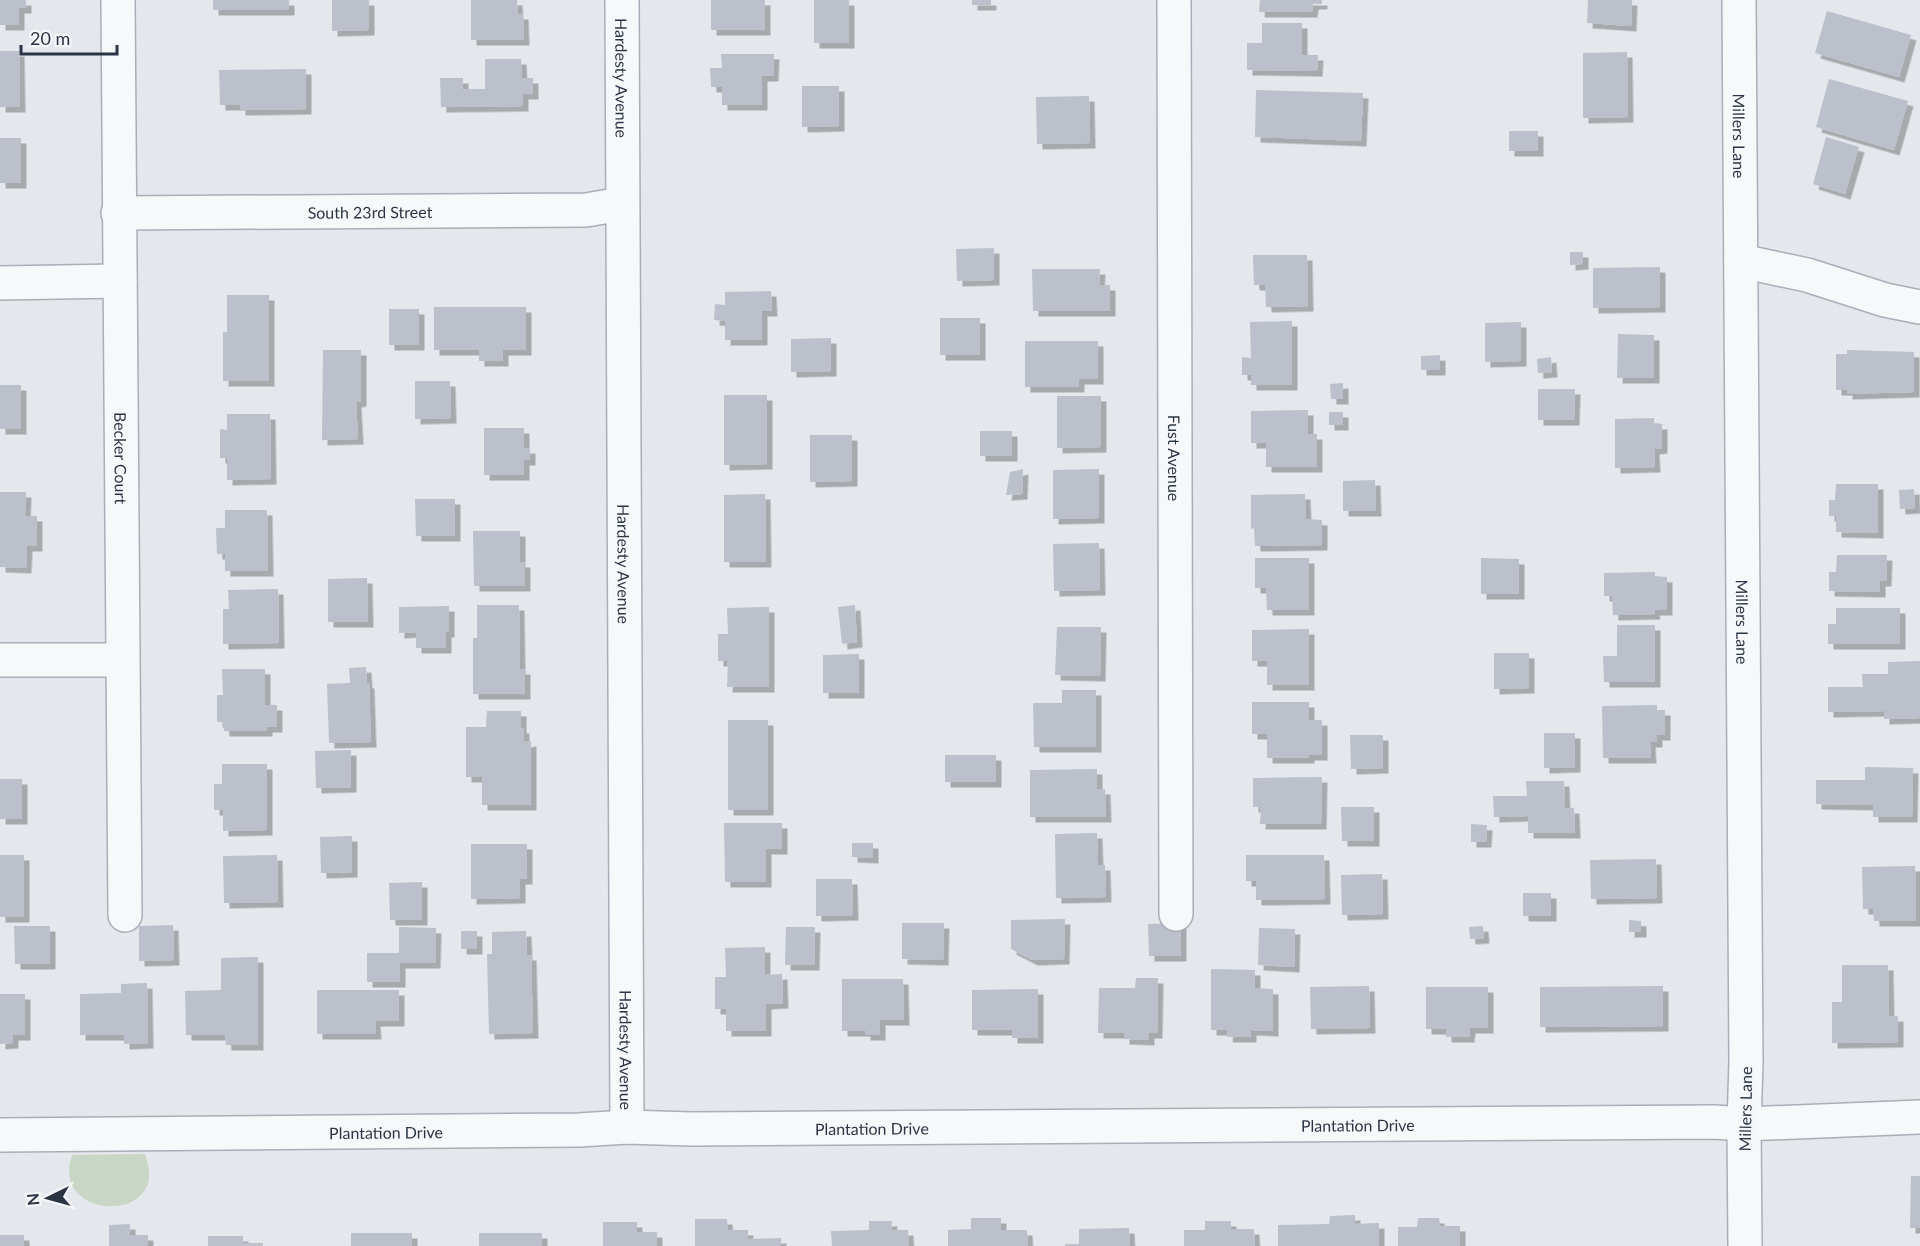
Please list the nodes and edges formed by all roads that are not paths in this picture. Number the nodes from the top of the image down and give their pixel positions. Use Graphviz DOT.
graph roads {
  1 [pos="118,0"];
  2 [pos="622,0"];
  3 [pos="1174,0"];
  4 [pos="1739,0"];
  5 [pos="622,204"];
  6 [pos="118,213"];
  7 [pos="1741,261"];
  8 [pos="120,281"];
  9 [pos="0,283"];
  10 [pos="1920,307"];
  11 [pos="0,660"];
  12 [pos="122,660"];
  13 [pos="1176,914"];
  14 [pos="125,915"];
  15 [pos="1920,1117"];
  16 [pos="1744,1124"];
  17 [pos="627,1127"];
  18 [pos="0,1135"];
  19 [pos="1745,1246"];
  1 -- 6 [label="street, Becker Court"];
  2 -- 5 [label="street, Hardesty Avenue"];
  3 -- 13 [label="street, Fust Avenue"];
  4 -- 7 [label="street, Millers Lane"];
  5 -- 6 [label="street, South 23rd Street"];
  5 -- 17 [label="street, Hardesty Avenue"];
  6 -- 8 [label="street, Becker Court"];
  7 -- 10 [label="street"];
  7 -- 16 [label="street, Millers Lane"];
  8 -- 9 [label="street"];
  8 -- 12 [label="street, Becker Court"];
  11 -- 12 [label="street"];
  12 -- 14 [label="street, Becker Court"];
  15 -- 16 [label="street, Plantation Drive"];
  16 -- 17 [label="street, Plantation Drive"];
  16 -- 19 [label="street, Millers Lane"];
  17 -- 18 [label="street, Plantation Drive"];
}
